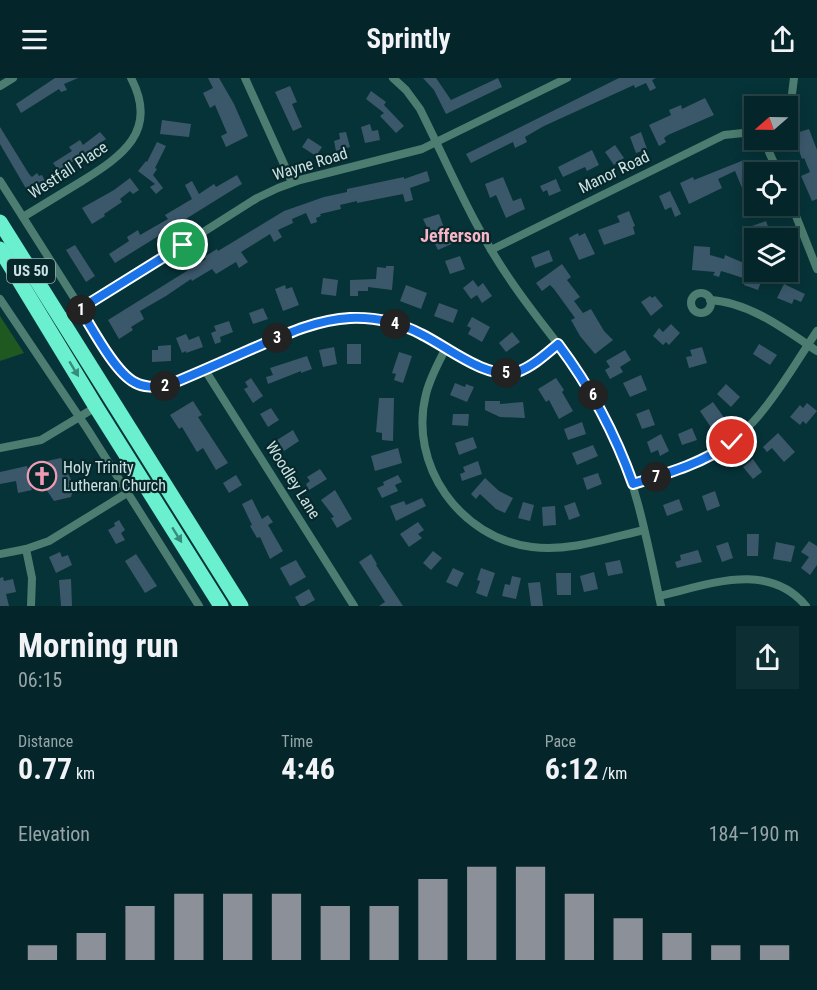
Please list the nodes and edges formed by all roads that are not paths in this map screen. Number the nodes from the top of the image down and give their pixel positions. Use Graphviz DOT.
graph roads {
  1 [pos="13,78"];
  2 [pos="130,78"];
  3 [pos="244,78"];
  4 [pos="393,78"];
  5 [pos="567,78"];
  6 [pos="794,78"];
  7 [pos="552,81"];
  8 [pos="0,86"];
  9 [pos="792,96"];
  10 [pos="744,134"];
  11 [pos="436,142"];
  12 [pos="0,181"];
  13 [pos="292,182"];
  14 [pos="796,216"];
  15 [pos="23,218"];
  16 [pos="0,222"];
  17 [pos="0,249"];
  18 [pos="490,250"];
  19 [pos="817,269"];
  20 [pos="0,299"];
  21 [pos="710,300"];
  22 [pos="80,309"];
  23 [pos="44,319"];
  24 [pos="62,320"];
  25 [pos="817,331"];
  26 [pos="558,344"];
  27 [pos="808,345"];
  28 [pos="446,348"];
  29 [pos="817,351"];
  30 [pos="205,370"];
  31 [pos="96,407"];
  32 [pos="78,417"];
  33 [pos="123,420"];
  34 [pos="0,448"];
  35 [pos="633,484"];
  36 [pos="127,493"];
  37 [pos="644,530"];
  38 [pos="26,549"];
  39 [pos="0,554"];
  40 [pos="659,596"];
  41 [pos="31,606"];
  42 [pos="199,606"];
  43 [pos="221,606"];
  44 [pos="241,606"];
  45 [pos="354,606"];
  46 [pos="661,606"];
  47 [pos="806,606"];
  1 -- 8 [label="street"];
  2 -- 15 [label="street, Westfall Place"];
  3 -- 13 [label="street"];
  4 -- 11 [label="street"];
  5 -- 7 [label="street, Wayne Road"];
  6 -- 9 [label="street"];
  7 -- 11 [label="street, Wayne Road"];
  10 -- 18 [label="street, Manor Road"];
  11 -- 13 [label="street, Wayne Road"];
  11 -- 18 [label="street"];
  12 -- 15 [label="street"];
  13 -- 22 [label="street, Wayne Road"];
  14 -- 19 [label="street"];
  15 -- 22 [label="street"];
  16 -- 24 [label="highway, US 50"];
  17 -- 23 [label="highway, US 50"];
  18 -- 26 [label="street"];
  20 -- 32 [label="street"];
  21 -- 27 [label="street"];
  22 -- 24 [label="street, Wayne Road"];
  22 -- 30 [label="street"];
  23 -- 24 [label="street"];
  23 -- 31 [label="highway, US 50, one-way"];
  24 -- 33 [label="highway, US 50"];
  25 -- 27 [label="street"];
  26 -- 28 [label="street"];
  26 -- 35 [label="street"];
  27 -- 29 [label="street"];
  27 -- 35 [label="street"];
  28 -- 30 [label="street"];
  28 -- 37 [label="street"];
  30 -- 45 [label="street, Woodley Lane"];
  31 -- 32 [label="street"];
  31 -- 33 [label="highway"];
  31 -- 43 [label="highway, US 50, one-way"];
  32 -- 34 [label="street"];
  32 -- 36 [label="street"];
  33 -- 44 [label="highway, US 50"];
  35 -- 37 [label="street"];
  36 -- 38 [label="street"];
  36 -- 42 [label="street"];
  37 -- 40 [label="street"];
  38 -- 39 [label="street"];
  38 -- 41 [label="street"];
  40 -- 46 [label="street"];
  40 -- 47 [label="street"];
}
